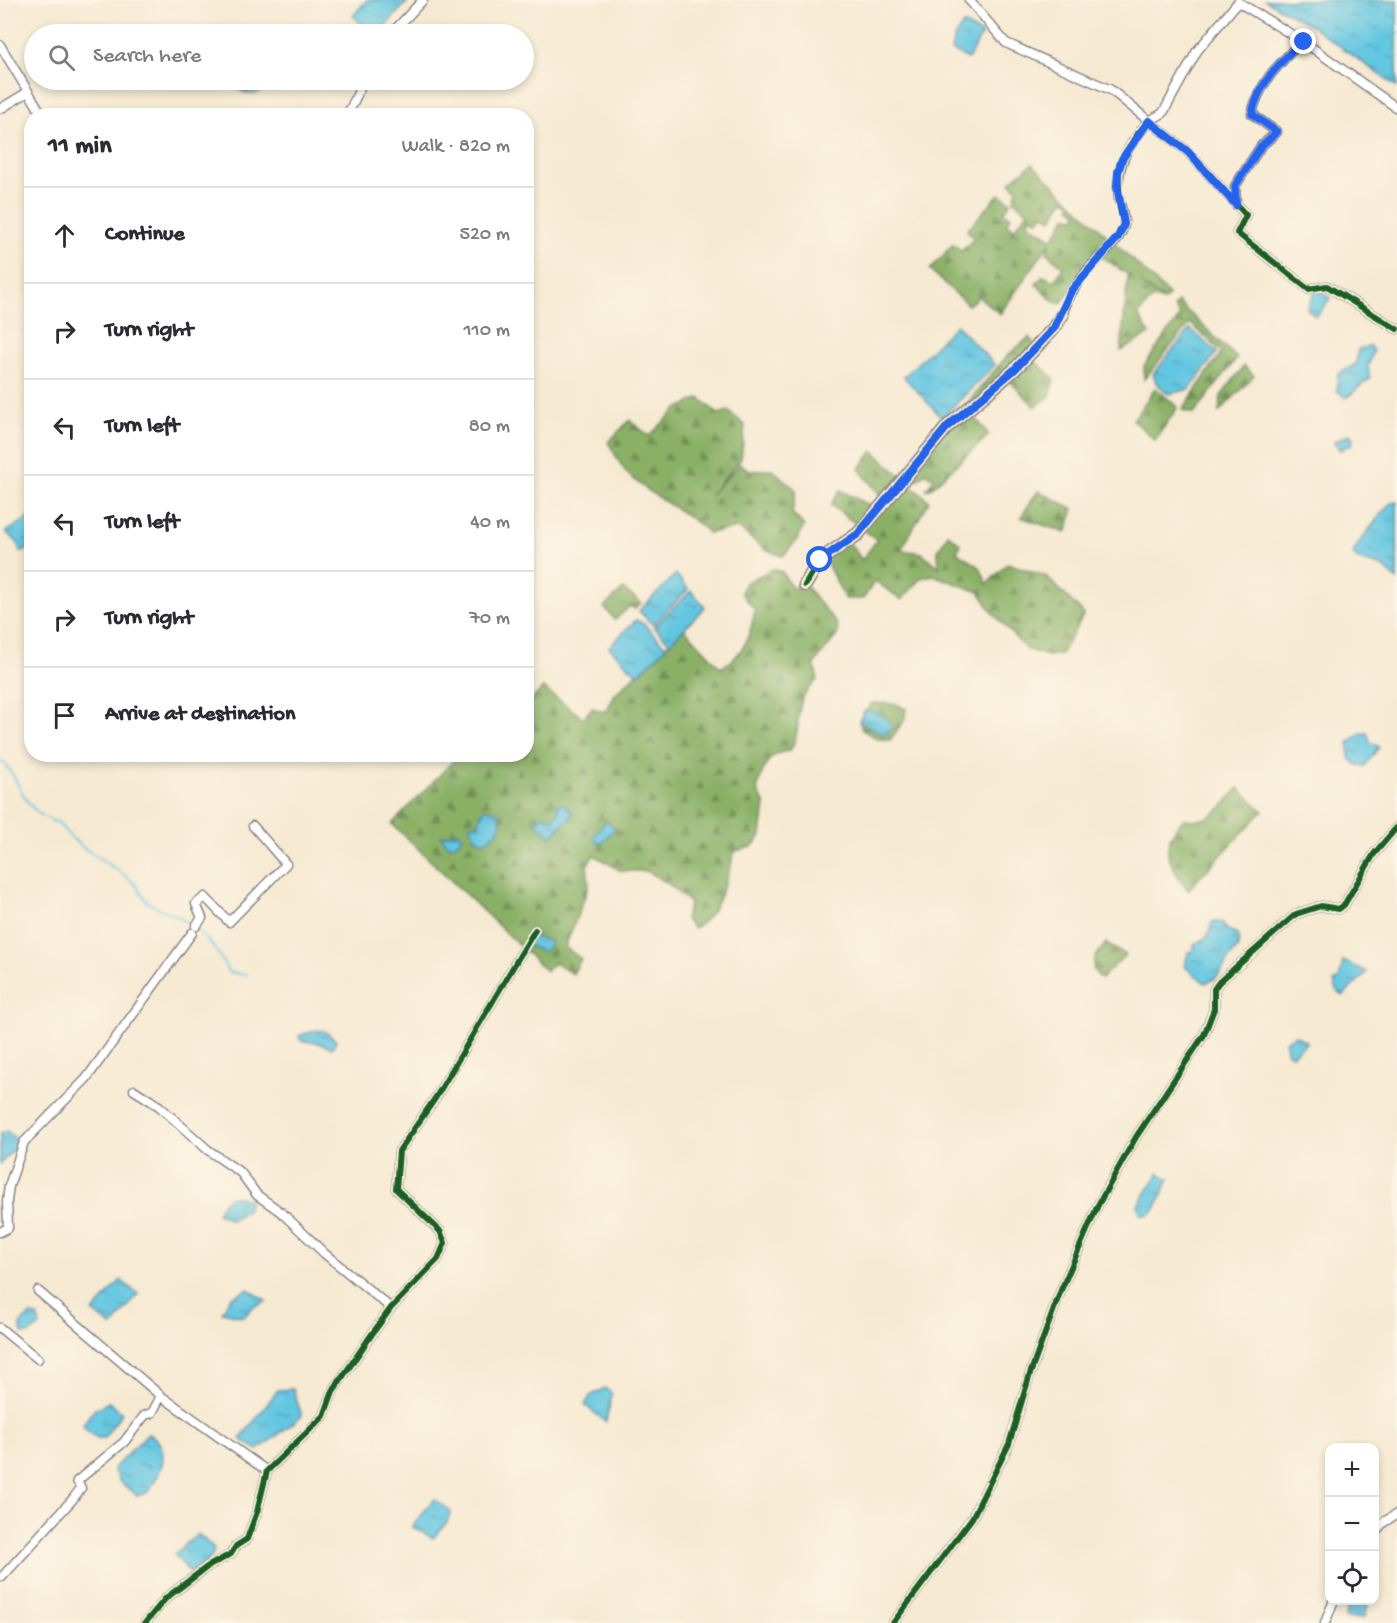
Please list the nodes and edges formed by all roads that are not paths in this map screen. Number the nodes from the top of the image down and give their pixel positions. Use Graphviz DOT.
graph roads {
  1 [pos="423,0"];
  2 [pos="969,0"];
  3 [pos="400,24"];
  4 [pos="1302,41"];
  5 [pos="0,45"];
  6 [pos="24,85"];
  7 [pos="359,90"];
  8 [pos="28,92"];
  9 [pos="38,108"];
  10 [pos="351,108"];
  11 [pos="1397,108"];
  12 [pos="0,110"];
  13 [pos="1149,121"];
  14 [pos="1236,205"];
  15 [pos="1062,315"];
  16 [pos="1397,329"];
  17 [pos="805,585"];
  18 [pos="253,826"];
  19 [pos="1397,827"];
  20 [pos="535,930"];
  21 [pos="134,1090"];
  22 [pos="0,1232"];
  23 [pos="38,1291"];
  24 [pos="391,1308"];
  25 [pos="0,1328"];
  26 [pos="38,1359"];
  27 [pos="161,1396"];
  28 [pos="267,1471"];
  29 [pos="1397,1514"];
  30 [pos="1379,1528"];
  31 [pos="2,1577"];
  32 [pos="1332,1605"];
  33 [pos="145,1623"];
  34 [pos="893,1623"];
  35 [pos="1325,1623"];
  1 -- 3 [label="street"];
  2 -- 13 [label="street"];
  4 -- 11 [label="street"];
  4 -- 13 [label="street"];
  4 -- 14 [label="street"];
  5 -- 6 [label="street"];
  7 -- 10 [label="street"];
  8 -- 9 [label="street"];
  8 -- 12 [label="street"];
  13 -- 14 [label="street"];
  13 -- 15 [label="street"];
  14 -- 16 [label="street"];
  15 -- 17 [label="street"];
  18 -- 22 [label="street"];
  19 -- 34 [label="street"];
  20 -- 24 [label="street"];
  21 -- 24 [label="street"];
  23 -- 27 [label="street"];
  24 -- 28 [label="street"];
  25 -- 26 [label="street"];
  27 -- 28 [label="street"];
  27 -- 31 [label="street"];
  28 -- 33 [label="street"];
  29 -- 30 [label="street"];
  32 -- 35 [label="street"];
}
